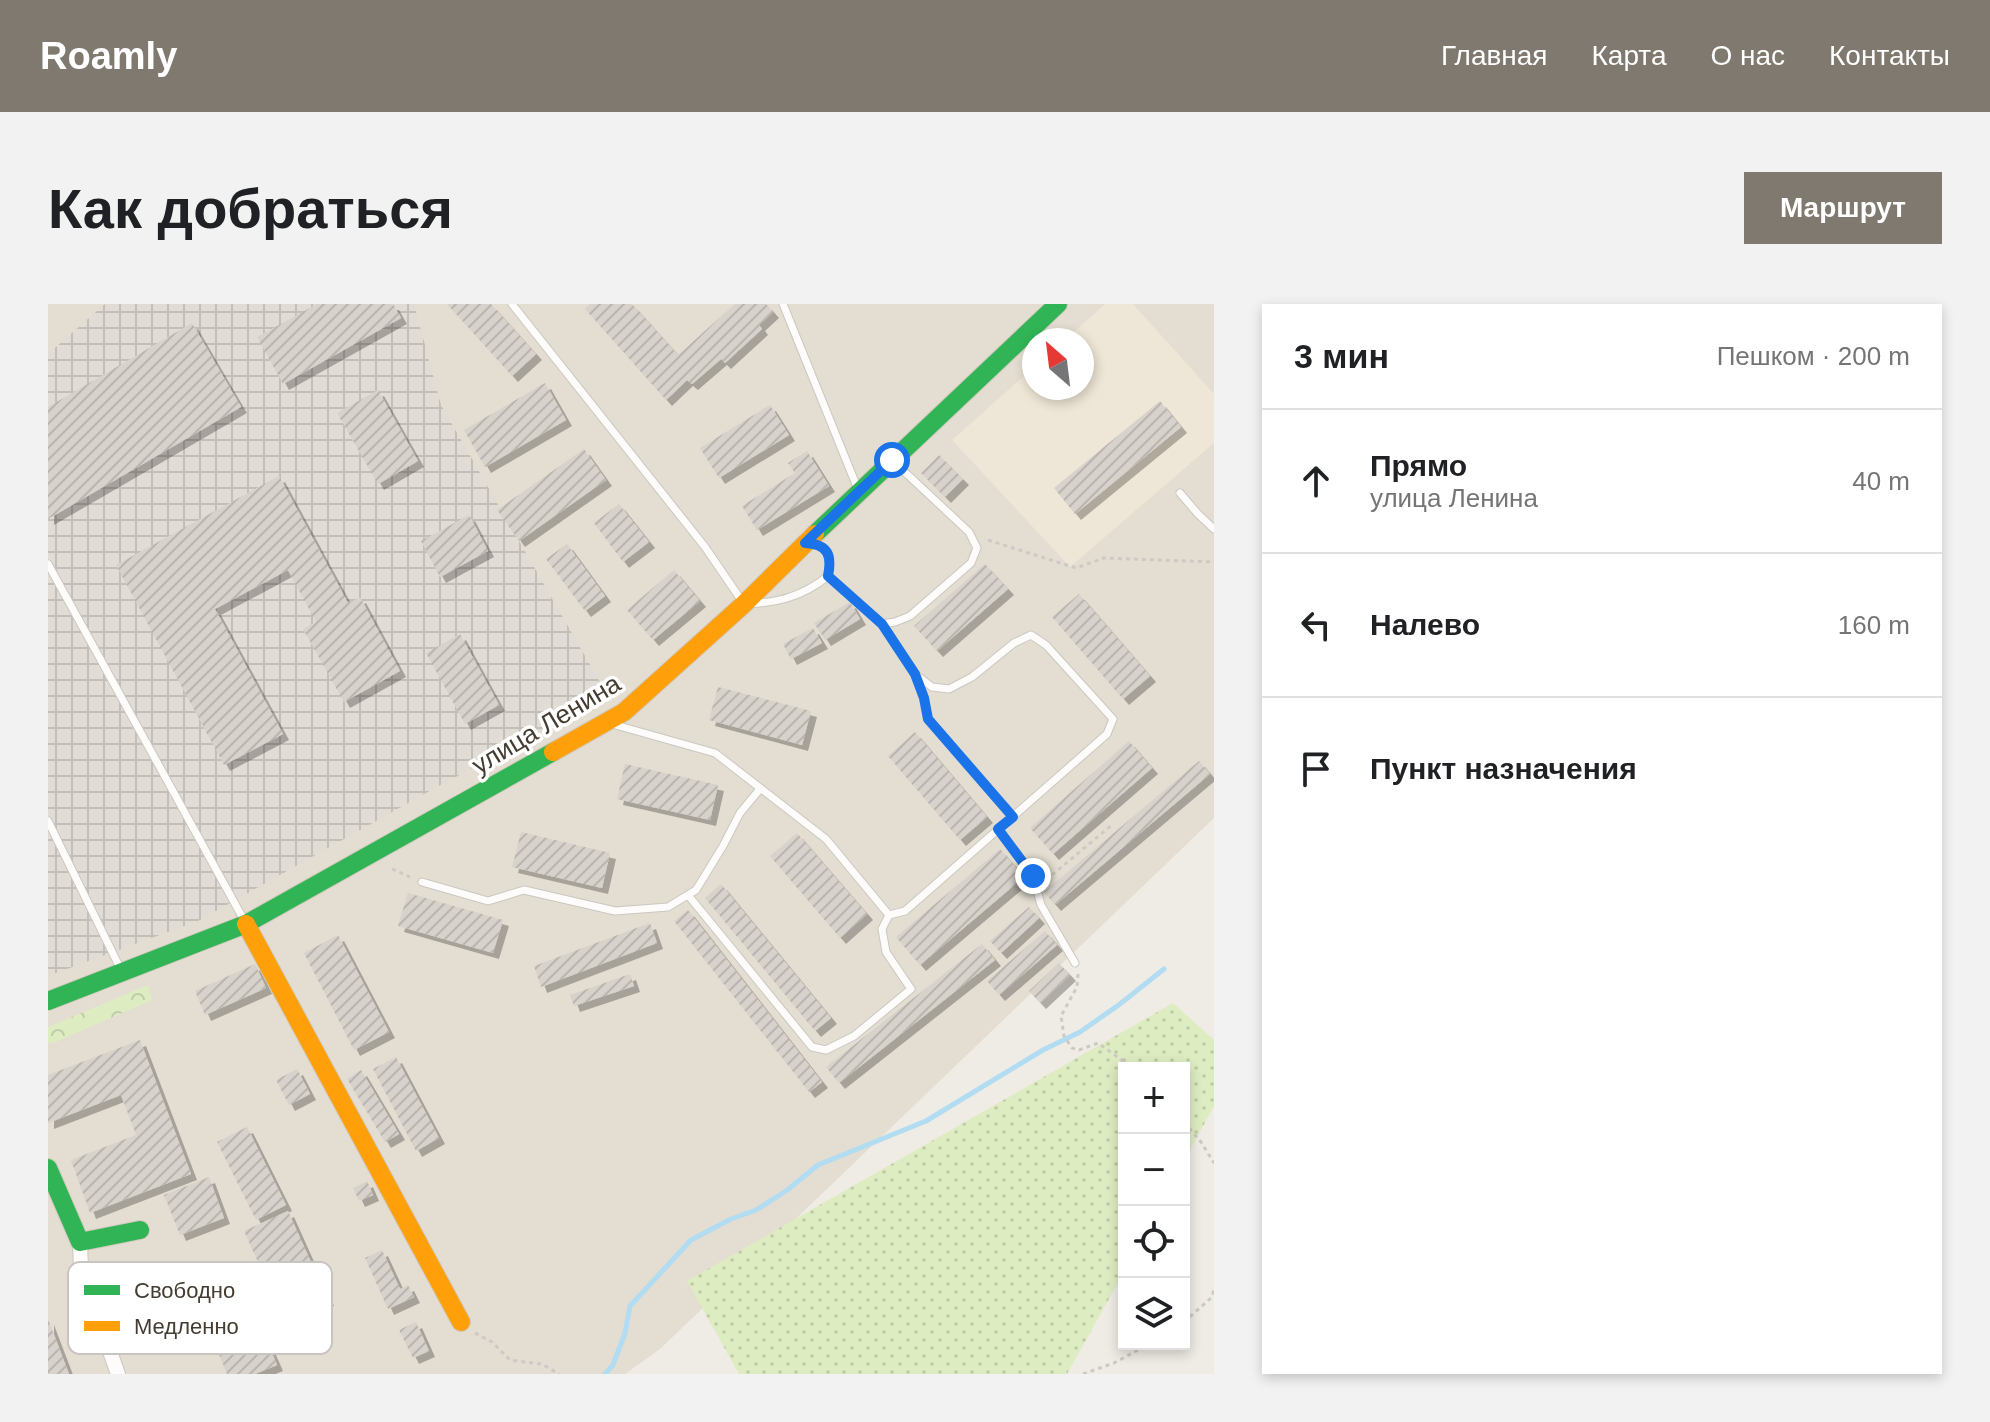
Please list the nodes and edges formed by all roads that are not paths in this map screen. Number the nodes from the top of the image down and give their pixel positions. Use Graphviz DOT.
graph roads {
  1 [pos="512,304"];
  2 [pos="783,304"];
  3 [pos="1058,304"];
  4 [pos="892,460"];
  5 [pos="859,491"];
  6 [pos="1180,493"];
  7 [pos="1214,529"];
  8 [pos="805,543"];
  9 [pos="48,564"];
  10 [pos="828,576"];
  11 [pos="744,604"];
  12 [pos="882,624"];
  13 [pos="915,674"];
  14 [pos="606,723"];
  15 [pos="760,789"];
  16 [pos="1013,817"];
  17 [pos="48,821"];
  18 [pos="998,829"];
  19 [pos="422,882"];
  20 [pos="688,895"];
  21 [pos="889,915"];
  22 [pos="246,924"];
  23 [pos="1075,963"];
  24 [pos="122,972"];
  25 [pos="48,1001"];
  26 [pos="48,1168"];
  27 [pos="140,1230"];
  28 [pos="80,1242"];
  29 [pos="81,1262"];
  30 [pos="461,1322"];
  31 [pos="111,1354"];
  32 [pos="118,1374"];
  1 -- 11 [label="lane"];
  2 -- 5 [label="lane"];
  3 -- 4 [label="street, улица Ленина"];
  4 -- 5 [label="street, улица Ленина"];
  4 -- 12 [label="lane"];
  5 -- 8 [label="street, улица Ленина"];
  6 -- 7 [label="lane"];
  8 -- 10 [label="lane"];
  8 -- 11 [label="street, улица Ленина"];
  9 -- 22 [label="lane"];
  10 -- 11 [label="lane"];
  10 -- 12 [label="lane"];
  11 -- 14 [label="street, улица Ленина"];
  12 -- 13 [label="lane"];
  13 -- 16 [label="lane"];
  13 -- 16 [label="lane"];
  14 -- 15 [label="lane"];
  14 -- 22 [label="street, улица Ленина"];
  15 -- 20 [label="lane"];
  15 -- 21 [label="lane"];
  16 -- 18 [label="lane"];
  17 -- 24 [label="lane"];
  18 -- 21 [label="lane"];
  18 -- 23 [label="lane"];
  19 -- 20 [label="lane"];
  20 -- 21 [label="lane"];
  22 -- 24 [label="street, улица Ленина"];
  22 -- 30 [label="street"];
  24 -- 25 [label="street, улица Ленина"];
  26 -- 28 [label="street"];
  27 -- 28 [label="street"];
  28 -- 29 [label="street"];
  31 -- 32 [label="street"];
}
